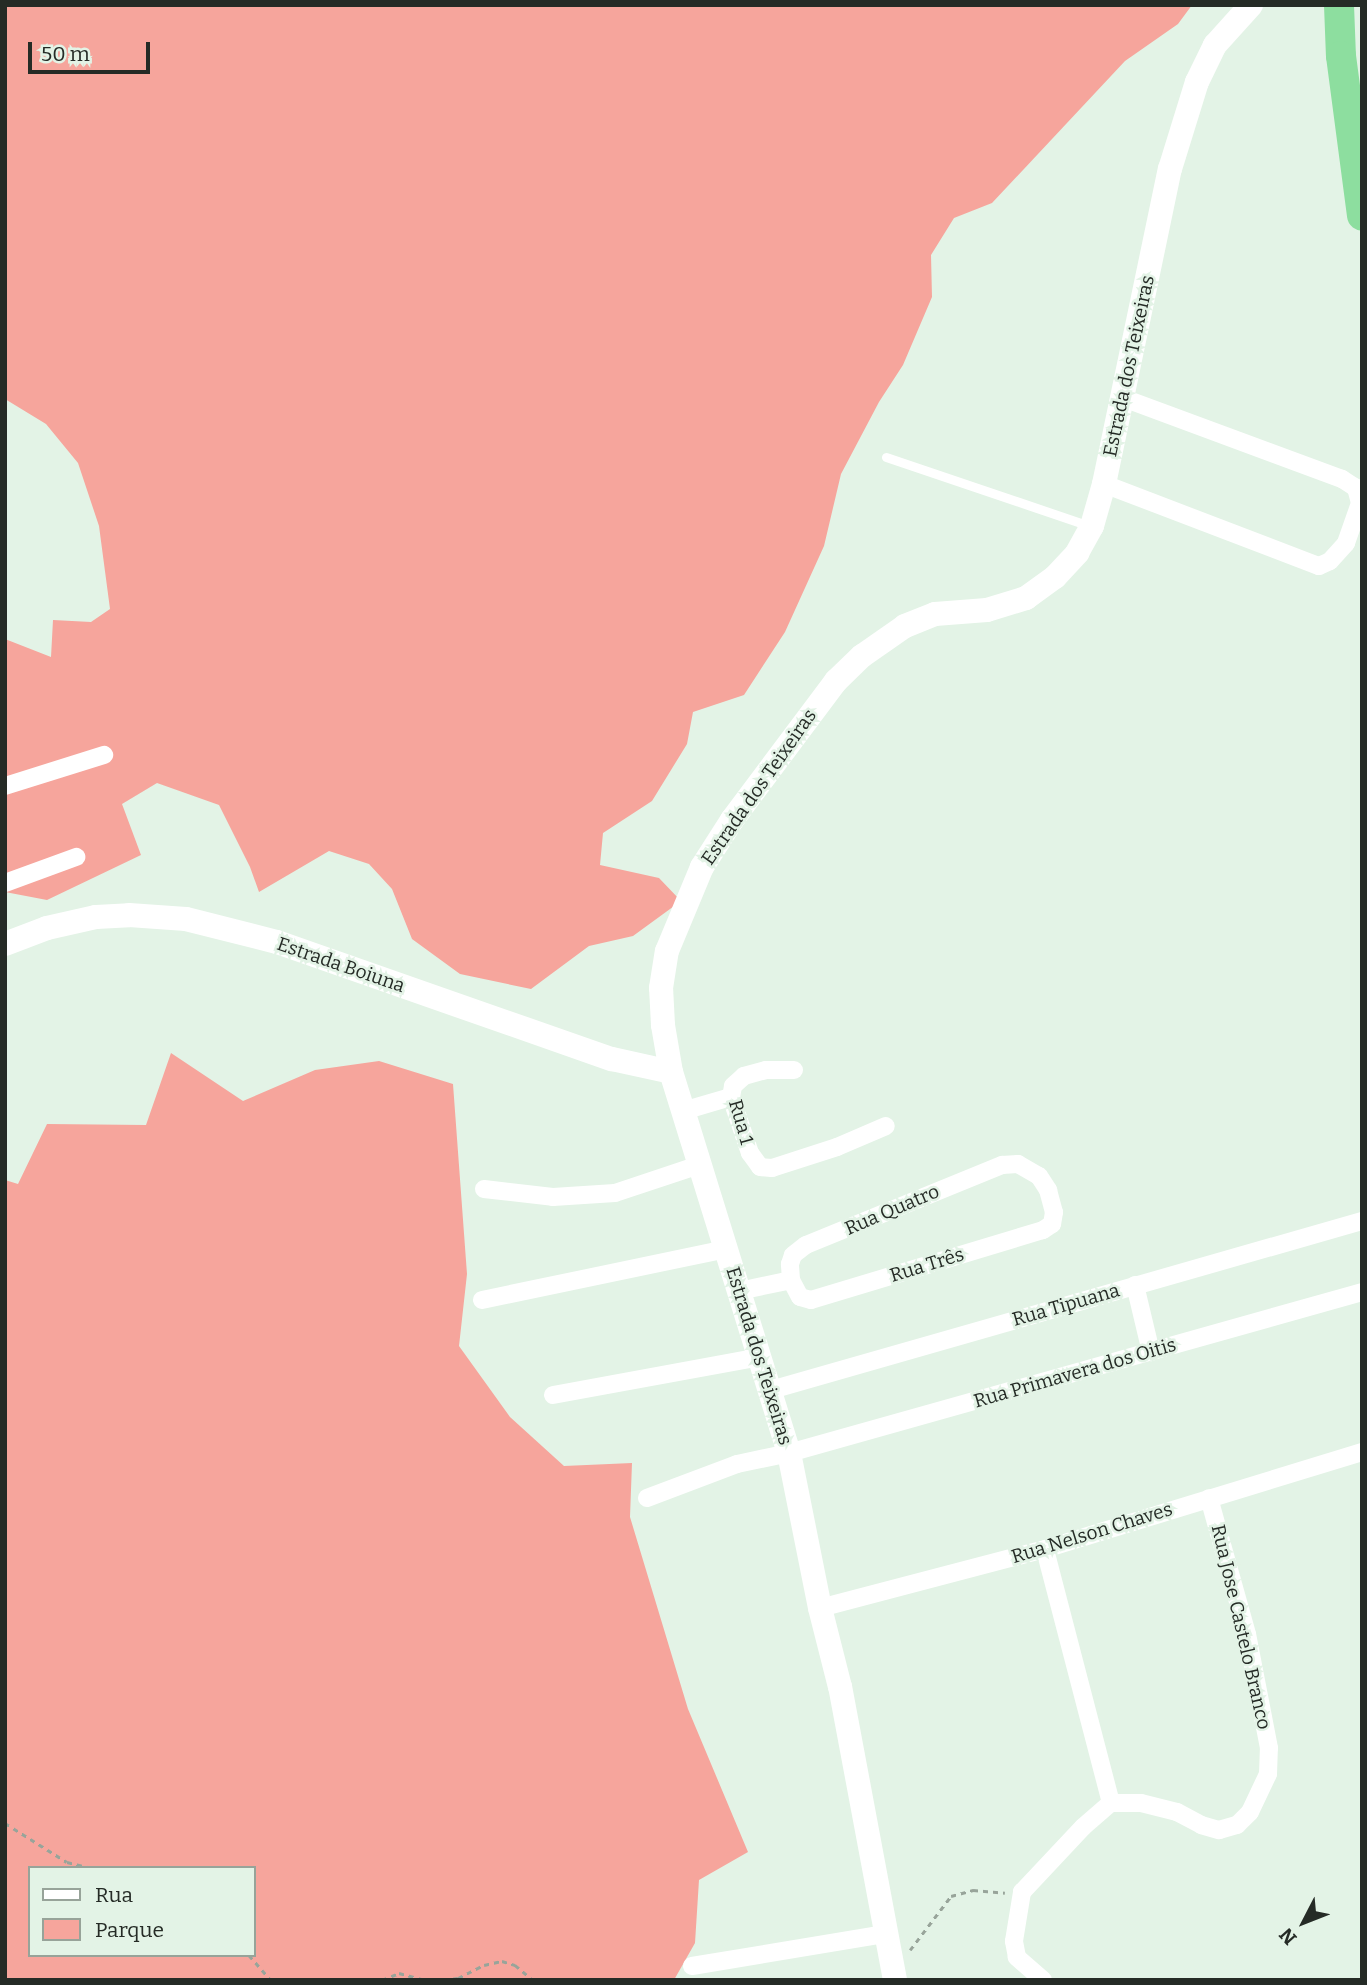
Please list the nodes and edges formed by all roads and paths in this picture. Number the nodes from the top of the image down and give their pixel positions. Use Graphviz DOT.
graph roads {
  1 [pos="1248,6"];
  2 [pos="1123,398"];
  3 [pos="886,457"];
  4 [pos="1104,484"];
  5 [pos="1092,527"];
  6 [pos="104,755"];
  7 [pos="5,786"];
  8 [pos="76,857"];
  9 [pos="5,883"];
  10 [pos="5,944"];
  11 [pos="794,1070"];
  12 [pos="671,1072"];
  13 [pos="731,1097"];
  14 [pos="683,1111"];
  15 [pos="886,1126"];
  16 [pos="699,1165"];
  17 [pos="1002,1165"];
  18 [pos="484,1189"];
  19 [pos="1362,1221"];
  20 [pos="726,1249"];
  21 [pos="790,1272"];
  22 [pos="1135,1285"];
  23 [pos="739,1291"];
  24 [pos="1362,1292"];
  25 [pos="482,1300"];
  26 [pos="1151,1352"];
  27 [pos="760,1357"];
  28 [pos="771,1390"];
  29 [pos="553,1395"];
  30 [pos="1362,1452"];
  31 [pos="789,1453"];
  32 [pos="648,1498"];
  33 [pos="1209,1498"];
  34 [pos="1045,1549"];
  35 [pos="820,1608"];
  36 [pos="1111,1803"];
  37 [pos="5,1823"];
  38 [pos="83,1866"];
  39 [pos="1022,1892"];
  40 [pos="885,1934"];
  41 [pos="251,1957"];
  42 [pos="692,1966"];
  43 [pos="894,1976"];
  44 [pos="271,1980"];
  45 [pos="382,1980"];
  46 [pos="425,1980"];
  47 [pos="443,1980"];
  48 [pos="533,1980"];
  49 [pos="1043,1980"];
  1 -- 2 [label="street, Estrada dos Teixeiras"];
  2 -- 4 [label="street, Estrada dos Teixeiras"];
  2 -- 4 [label="street"];
  3 -- 5 [label="lane"];
  4 -- 5 [label="street, Estrada dos Teixeiras"];
  5 -- 12 [label="street, Estrada dos Teixeiras"];
  6 -- 7 [label="street"];
  8 -- 9 [label="street"];
  10 -- 12 [label="street, Estrada Boiuna"];
  11 -- 13 [label="street, Rua 1"];
  12 -- 14 [label="street, Estrada dos Teixeiras"];
  13 -- 14 [label="street"];
  13 -- 15 [label="street, Rua 1"];
  14 -- 16 [label="street, Estrada dos Teixeiras"];
  16 -- 18 [label="street"];
  16 -- 20 [label="street, Estrada dos Teixeiras"];
  17 -- 21 [label="street, Rua Quatro"];
  17 -- 21 [label="street, Rua Três"];
  19 -- 22 [label="street, Rua Tipuana"];
  20 -- 23 [label="street, Estrada dos Teixeiras"];
  20 -- 25 [label="street"];
  21 -- 23 [label="street"];
  22 -- 26 [label="street"];
  22 -- 28 [label="street, Rua Tipuana"];
  23 -- 27 [label="street, Estrada dos Teixeiras"];
  24 -- 26 [label="street, Rua Primavera dos Oitis"];
  26 -- 31 [label="street, Rua Primavera dos Oitis"];
  27 -- 28 [label="street, Estrada dos Teixeiras"];
  27 -- 29 [label="street"];
  28 -- 31 [label="street, Estrada dos Teixeiras"];
  30 -- 33 [label="street, Rua Nelson Chaves"];
  31 -- 32 [label="street, Rua Primavera dos Oitis"];
  31 -- 35 [label="street, Estrada dos Teixeiras"];
  33 -- 34 [label="street, Rua Nelson Chaves"];
  33 -- 36 [label="street, Rua Jose Castelo Branco"];
  34 -- 35 [label="street, Rua Nelson Chaves"];
  34 -- 36 [label="street"];
  35 -- 40 [label="street, Estrada dos Teixeiras"];
  36 -- 39 [label="street"];
  37 -- 38 [label="path"];
  39 -- 43 [label="path"];
  39 -- 49 [label="street"];
  40 -- 42 [label="street"];
  40 -- 43 [label="street, Estrada dos Teixeiras"];
  41 -- 44 [label="path"];
  45 -- 46 [label="path"];
  47 -- 48 [label="path"];
}
